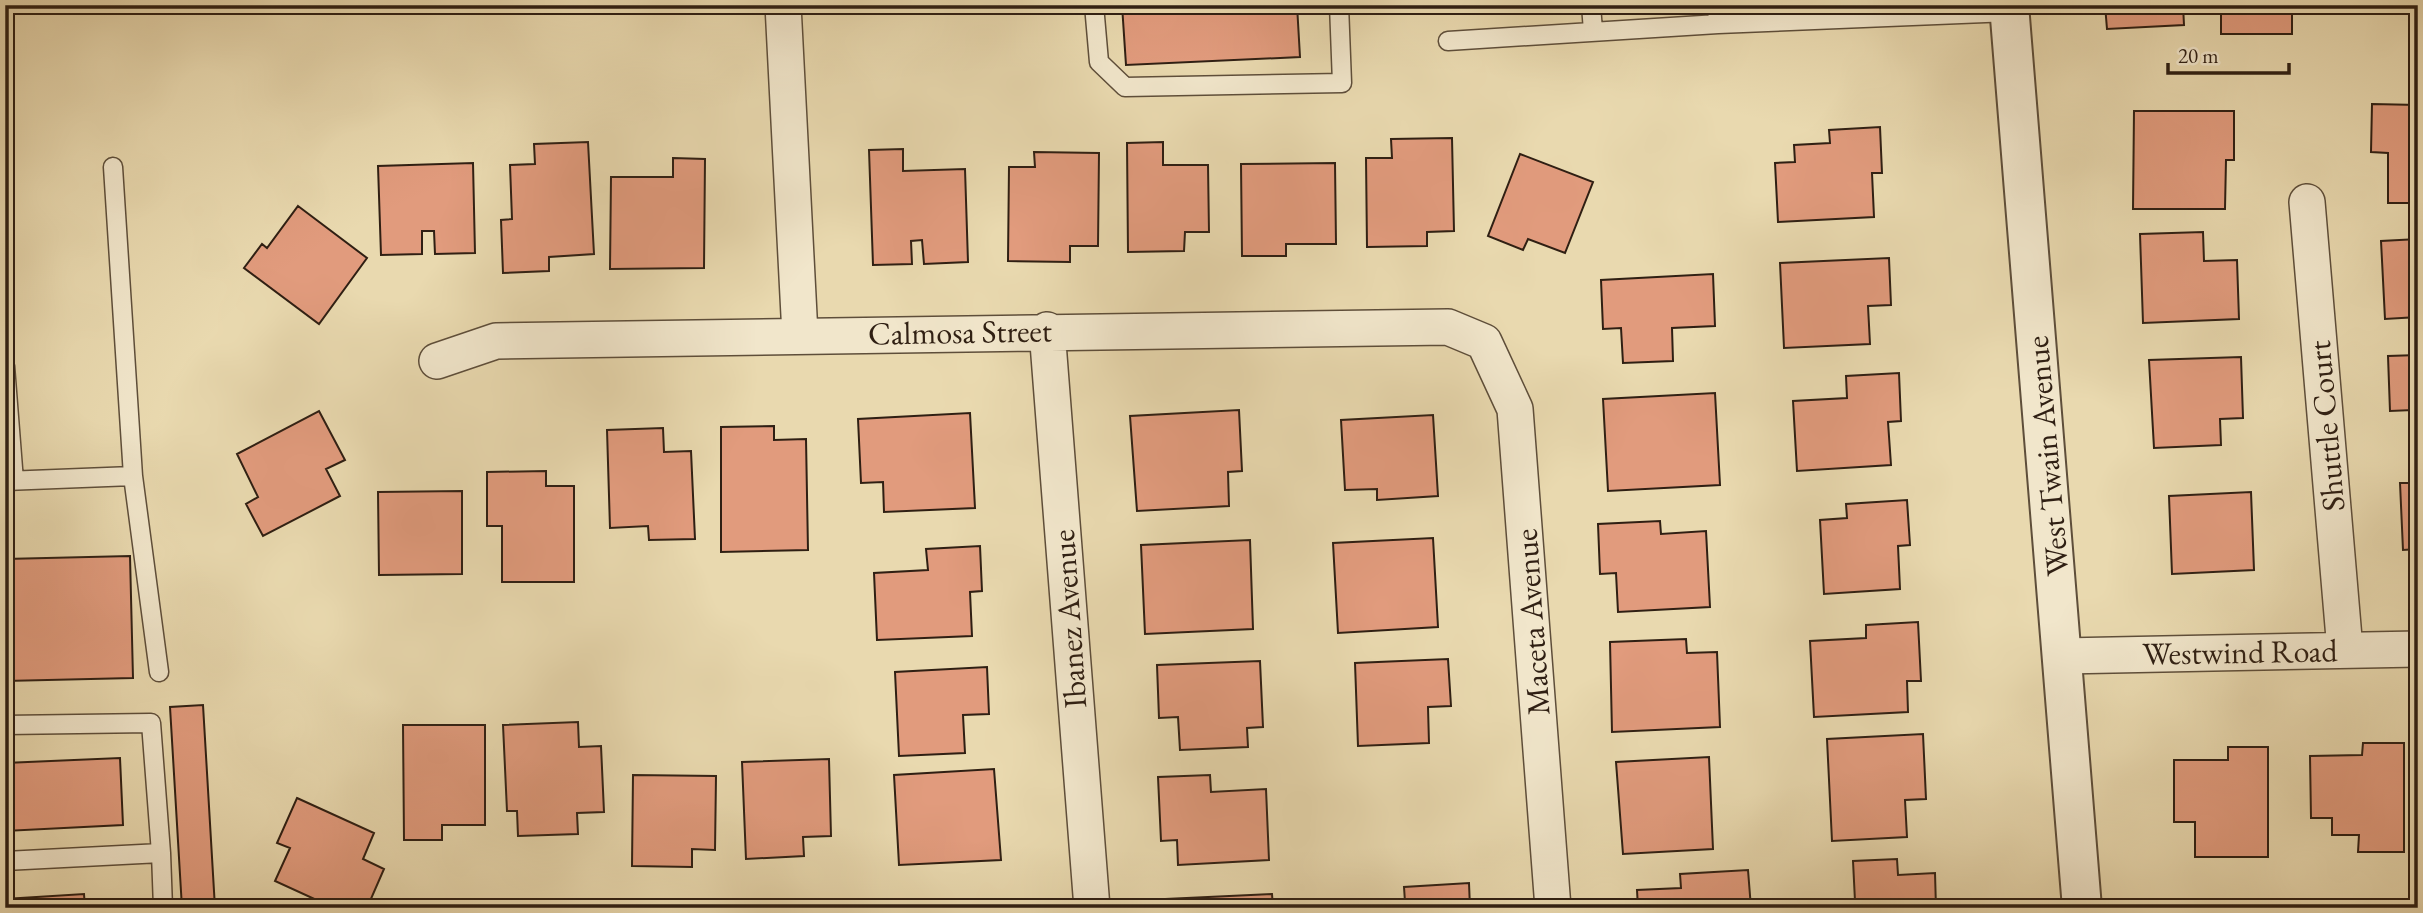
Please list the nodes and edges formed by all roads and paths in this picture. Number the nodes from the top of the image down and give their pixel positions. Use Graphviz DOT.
graph roads {
  1 [pos="783,5"];
  2 [pos="1094,5"];
  3 [pos="1339,5"];
  4 [pos="1591,5"];
  5 [pos="1717,5"];
  6 [pos="2009,9"];
  7 [pos="1718,24"];
  8 [pos="1593,31"];
  9 [pos="1448,41"];
  10 [pos="113,167"];
  11 [pos="2307,202"];
  12 [pos="1047,330"];
  13 [pos="800,335"];
  14 [pos="1484,342"];
  15 [pos="437,360"];
  16 [pos="5,366"];
  17 [pos="133,476"];
  18 [pos="10,481"];
  19 [pos="2418,649"];
  20 [pos="2345,650"];
  21 [pos="2063,656"];
  22 [pos="159,672"];
  23 [pos="5,725"];
  24 [pos="161,853"];
  25 [pos="5,861"];
  26 [pos="163,908"];
  27 [pos="1092,908"];
  28 [pos="1553,908"];
  29 [pos="2082,908"];
  1 -- 13 [label="street"];
  2 -- 3 [label="lane"];
  4 -- 8 [label="lane"];
  5 -- 7 [label="lane"];
  6 -- 7 [label="lane"];
  6 -- 21 [label="street, West Twain Avenue"];
  7 -- 8 [label="lane"];
  8 -- 9 [label="lane"];
  10 -- 17 [label="lane"];
  11 -- 20 [label="street, Shuttle Court"];
  12 -- 13 [label="street, Calmosa Street"];
  12 -- 14 [label="street, Calmosa Street"];
  12 -- 27 [label="street, Ibanez Avenue"];
  13 -- 15 [label="street, Calmosa Street"];
  14 -- 28 [label="street, Maceta Avenue"];
  16 -- 18 [label="lane"];
  17 -- 18 [label="lane"];
  17 -- 22 [label="lane"];
  19 -- 20 [label="street, Westwind Road"];
  20 -- 21 [label="street, Westwind Road"];
  21 -- 29 [label="street, West Twain Avenue"];
  23 -- 24 [label="lane"];
  24 -- 25 [label="lane"];
  24 -- 26 [label="lane"];
}
